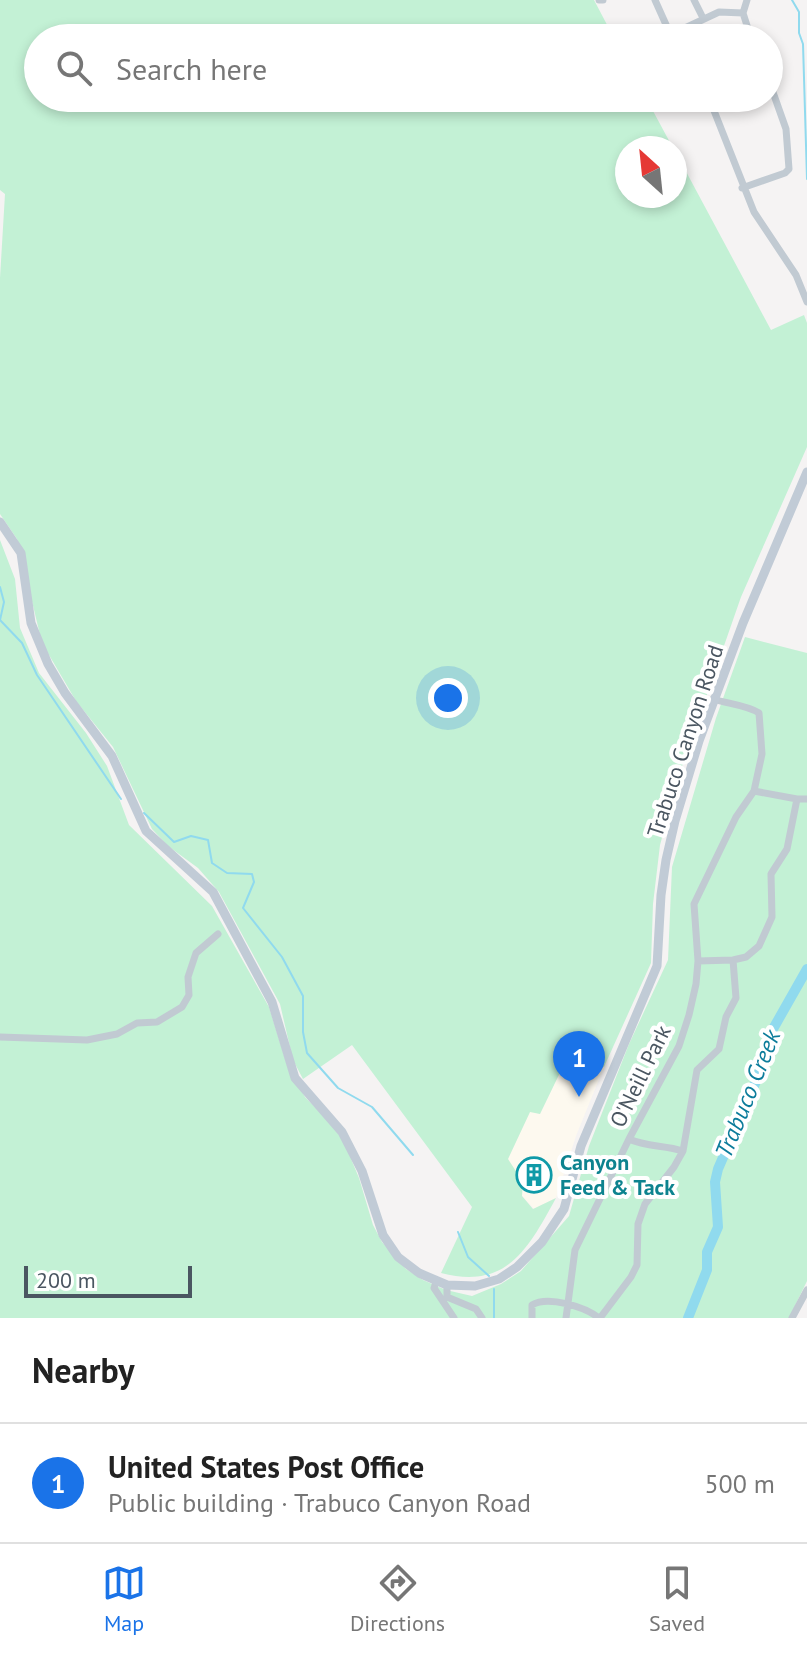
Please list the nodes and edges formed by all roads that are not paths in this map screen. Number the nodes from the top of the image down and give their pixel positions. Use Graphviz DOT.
graph roads {
  1 [pos="655,0"];
  2 [pos="694,0"];
  3 [pos="747,0"];
  4 [pos="743,13"];
  5 [pos="703,18"];
  6 [pos="666,24"];
  7 [pos="692,24"];
  8 [pos="747,24"];
  9 [pos="714,112"];
  10 [pos="780,112"];
  11 [pos="742,188"];
  12 [pos="807,302"];
  13 [pos="807,472"];
  14 [pos="0,522"];
  15 [pos="713,699"];
  16 [pos="754,791"];
  17 [pos="797,799"];
  18 [pos="807,799"];
  19 [pos="218,934"];
  20 [pos="733,960"];
  21 [pos="698,961"];
  22 [pos="0,1037"];
  23 [pos="629,1139"];
  24 [pos="683,1151"];
  25 [pos="436,1282"];
  26 [pos="450,1285"];
  27 [pos="807,1290"];
  28 [pos="449,1303"];
  29 [pos="567,1305"];
  30 [pos="454,1318"];
  31 [pos="482,1318"];
  32 [pos="532,1318"];
  33 [pos="566,1318"];
  34 [pos="599,1318"];
  35 [pos="792,1318"];
  1 -- 6 [label="street"];
  2 -- 5 [label="street"];
  3 -- 4 [label="street"];
  4 -- 5 [label="street"];
  4 -- 8 [label="street"];
  5 -- 7 [label="street"];
  9 -- 11 [label="street"];
  10 -- 11 [label="street"];
  11 -- 12 [label="street"];
  13 -- 15 [label="main road, Trabuco Canyon Road"];
  14 -- 25 [label="main road"];
  15 -- 16 [label="street, O'Neill Park"];
  15 -- 26 [label="main road, Trabuco Canyon Road"];
  16 -- 17 [label="street"];
  16 -- 21 [label="street, O'Neill Park"];
  17 -- 18 [label="street"];
  17 -- 20 [label="street"];
  19 -- 22 [label="street"];
  20 -- 21 [label="street"];
  20 -- 24 [label="street"];
  21 -- 23 [label="street, O'Neill Park"];
  23 -- 24 [label="street"];
  23 -- 29 [label="street, O'Neill Park"];
  24 -- 34 [label="street"];
  25 -- 26 [label="main road"];
  25 -- 28 [label="street"];
  26 -- 28 [label="street"];
  27 -- 35 [label="street"];
  28 -- 30 [label="street"];
  28 -- 31 [label="street"];
  29 -- 32 [label="street"];
  29 -- 33 [label="street, O'Neill Park"];
  29 -- 34 [label="street"];
}
